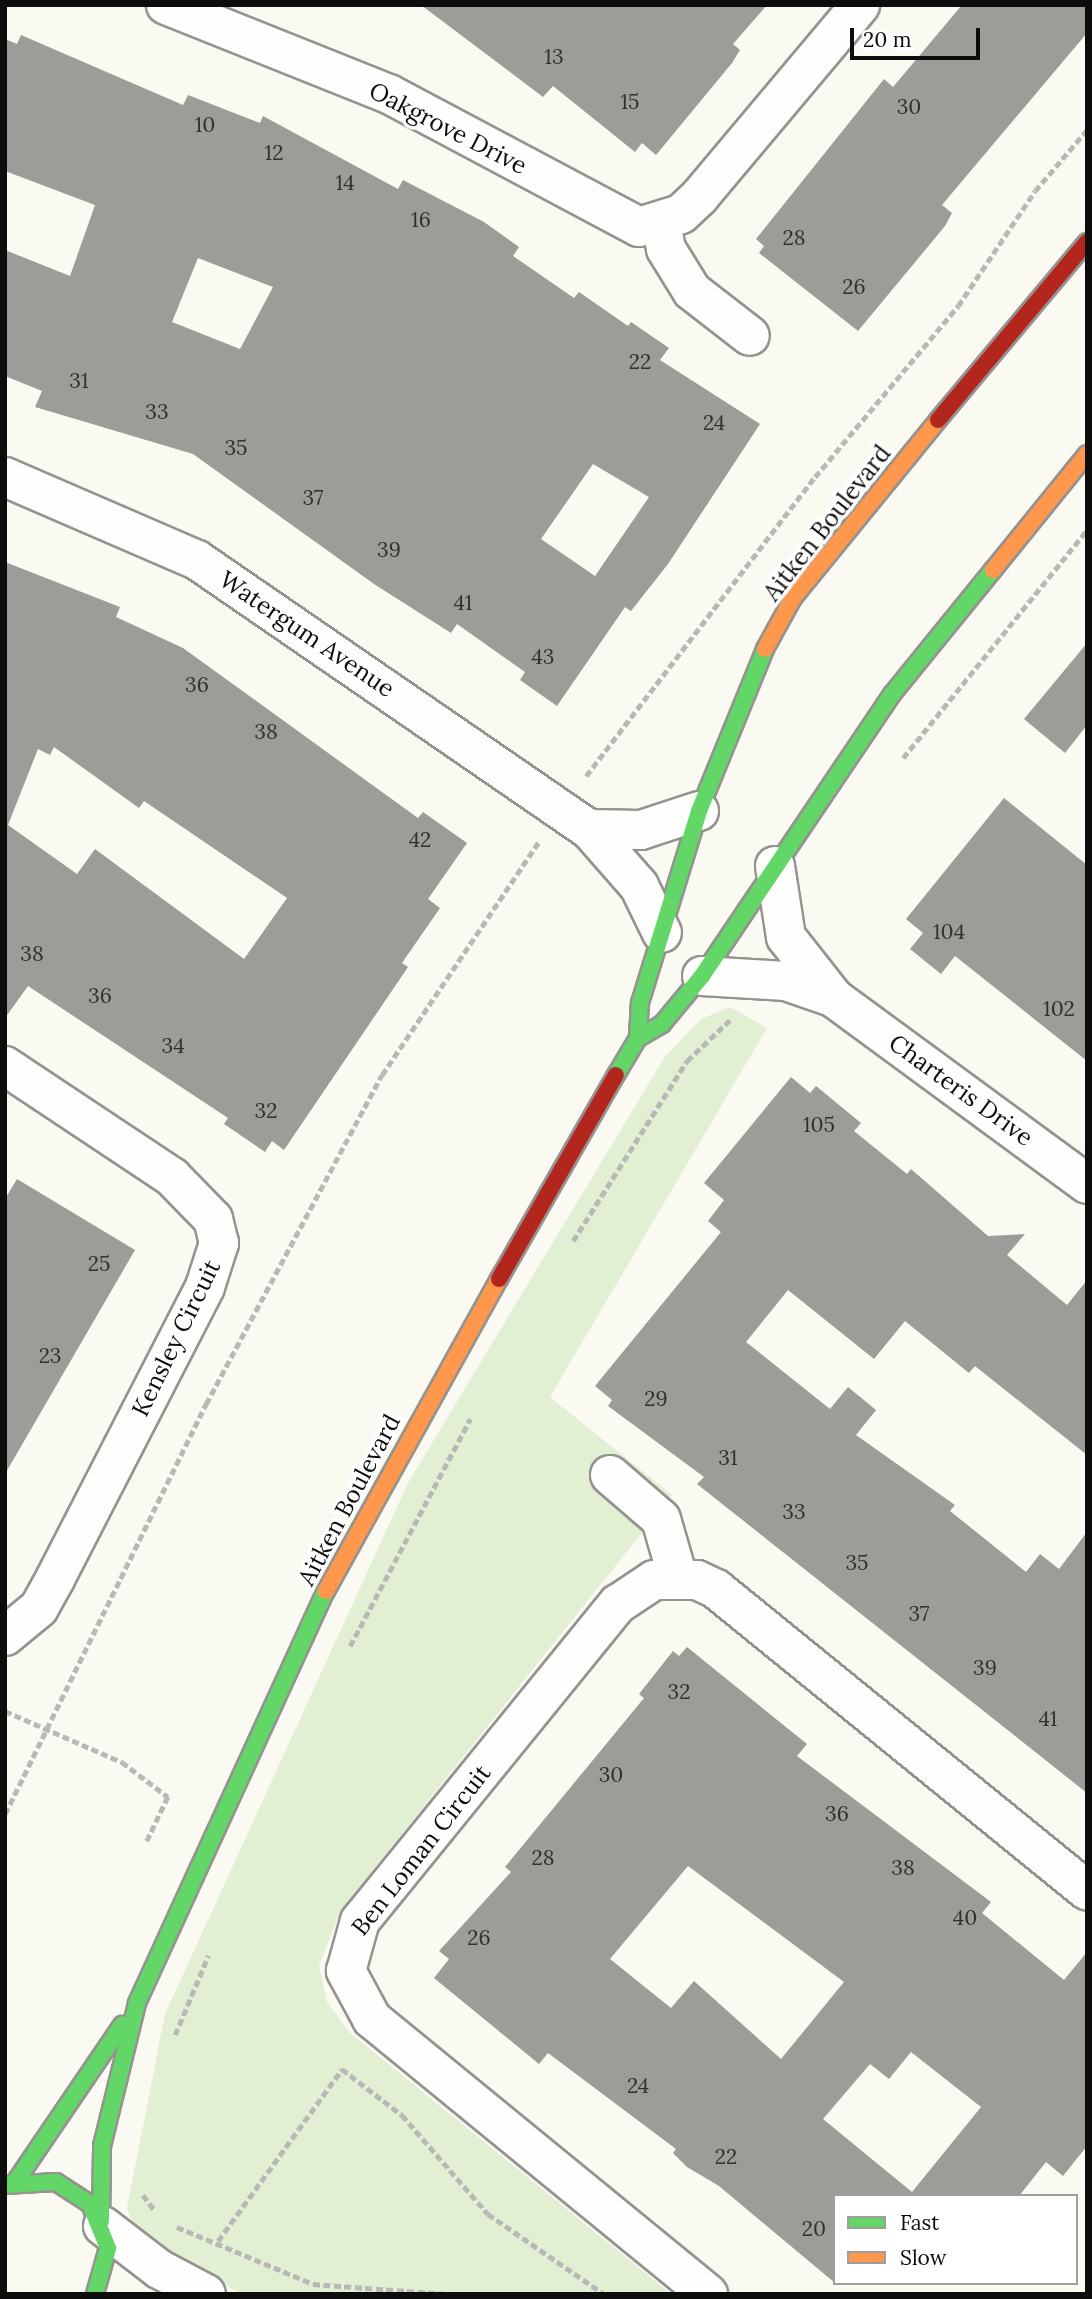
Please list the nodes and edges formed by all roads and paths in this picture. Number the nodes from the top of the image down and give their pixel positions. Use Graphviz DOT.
graph roads {
  1 [pos="166,5"];
  2 [pos="860,5"];
  3 [pos="236,18"];
  4 [pos="1087,130"];
  5 [pos="661,223"];
  6 [pos="1087,242"];
  7 [pos="750,336"];
  8 [pos="1087,454"];
  9 [pos="5,477"];
  10 [pos="1086,533"];
  11 [pos="898,765"];
  12 [pos="699,811"];
  13 [pos="575,819"];
  14 [pos="775,866"];
  15 [pos="662,933"];
  16 [pos="702,976"];
  17 [pos="759,977"];
  18 [pos="834,998"];
  19 [pos="638,1038"];
  20 [pos="5,1066"];
  21 [pos="1087,1184"];
  22 [pos="568,1248"];
  23 [pos="474,1412"];
  24 [pos="610,1475"];
  25 [pos="678,1578"];
  26 [pos="5,1636"];
  27 [pos="348,1649"];
  28 [pos="5,1711"];
  29 [pos="42,1729"];
  30 [pos="5,1814"];
  31 [pos="147,1841"];
  32 [pos="1087,1890"];
  33 [pos="209,1952"];
  34 [pos="137,2003"];
  35 [pos="169,2051"];
  36 [pos="11,2183"];
  37 [pos="142,2189"];
  38 [pos="159,2215"];
  39 [pos="168,2221"];
  40 [pos="102,2224"];
  41 [pos="177,2227"];
  42 [pos="218,2241"];
  43 [pos="159,2269"];
  44 [pos="95,2294"];
  45 [pos="206,2294"];
  46 [pos="447,2294"];
  47 [pos="604,2294"];
  48 [pos="708,2294"];
  1 -- 3 [label="street, Oakgrove Drive"];
  2 -- 5 [label="street"];
  3 -- 5 [label="street, Oakgrove Drive"];
  4 -- 13 [label="path"];
  5 -- 7 [label="street"];
  6 -- 12 [label="main road, Aitken Boulevard"];
  8 -- 14 [label="main road, Aitken Boulevard"];
  9 -- 13 [label="street, Watergum Avenue"];
  10 -- 11 [label="path"];
  12 -- 13 [label="street"];
  12 -- 15 [label="main road, Aitken Boulevard"];
  13 -- 15 [label="street, Watergum Avenue"];
  13 -- 29 [label="path"];
  14 -- 16 [label="main road, Aitken Boulevard"];
  14 -- 18 [label="street"];
  15 -- 19 [label="main road, Aitken Boulevard"];
  16 -- 17 [label="street"];
  16 -- 19 [label="main road, Aitken Boulevard"];
  17 -- 18 [label="street"];
  17 -- 22 [label="path"];
  18 -- 21 [label="street, Charteris Drive"];
  19 -- 34 [label="main road, Aitken Boulevard"];
  20 -- 26 [label="street, Kensley Circuit"];
  23 -- 27 [label="path"];
  24 -- 25 [label="street"];
  25 -- 32 [label="street"];
  25 -- 48 [label="street, Ben Loman Circuit"];
  28 -- 29 [label="path"];
  29 -- 30 [label="path"];
  29 -- 31 [label="path"];
  33 -- 35 [label="path"];
  34 -- 36 [label="main road, Aitken Boulevard"];
  34 -- 40 [label="main road, Aitken Boulevard"];
  36 -- 40 [label="main road"];
  37 -- 38 [label="path"];
  39 -- 41 [label="path"];
  40 -- 43 [label="street"];
  40 -- 44 [label="main road, Aitken Boulevard"];
  41 -- 42 [label="path"];
  41 -- 43 [label="path"];
  42 -- 46 [label="path"];
  42 -- 47 [label="path"];
  43 -- 45 [label="street"];
}
